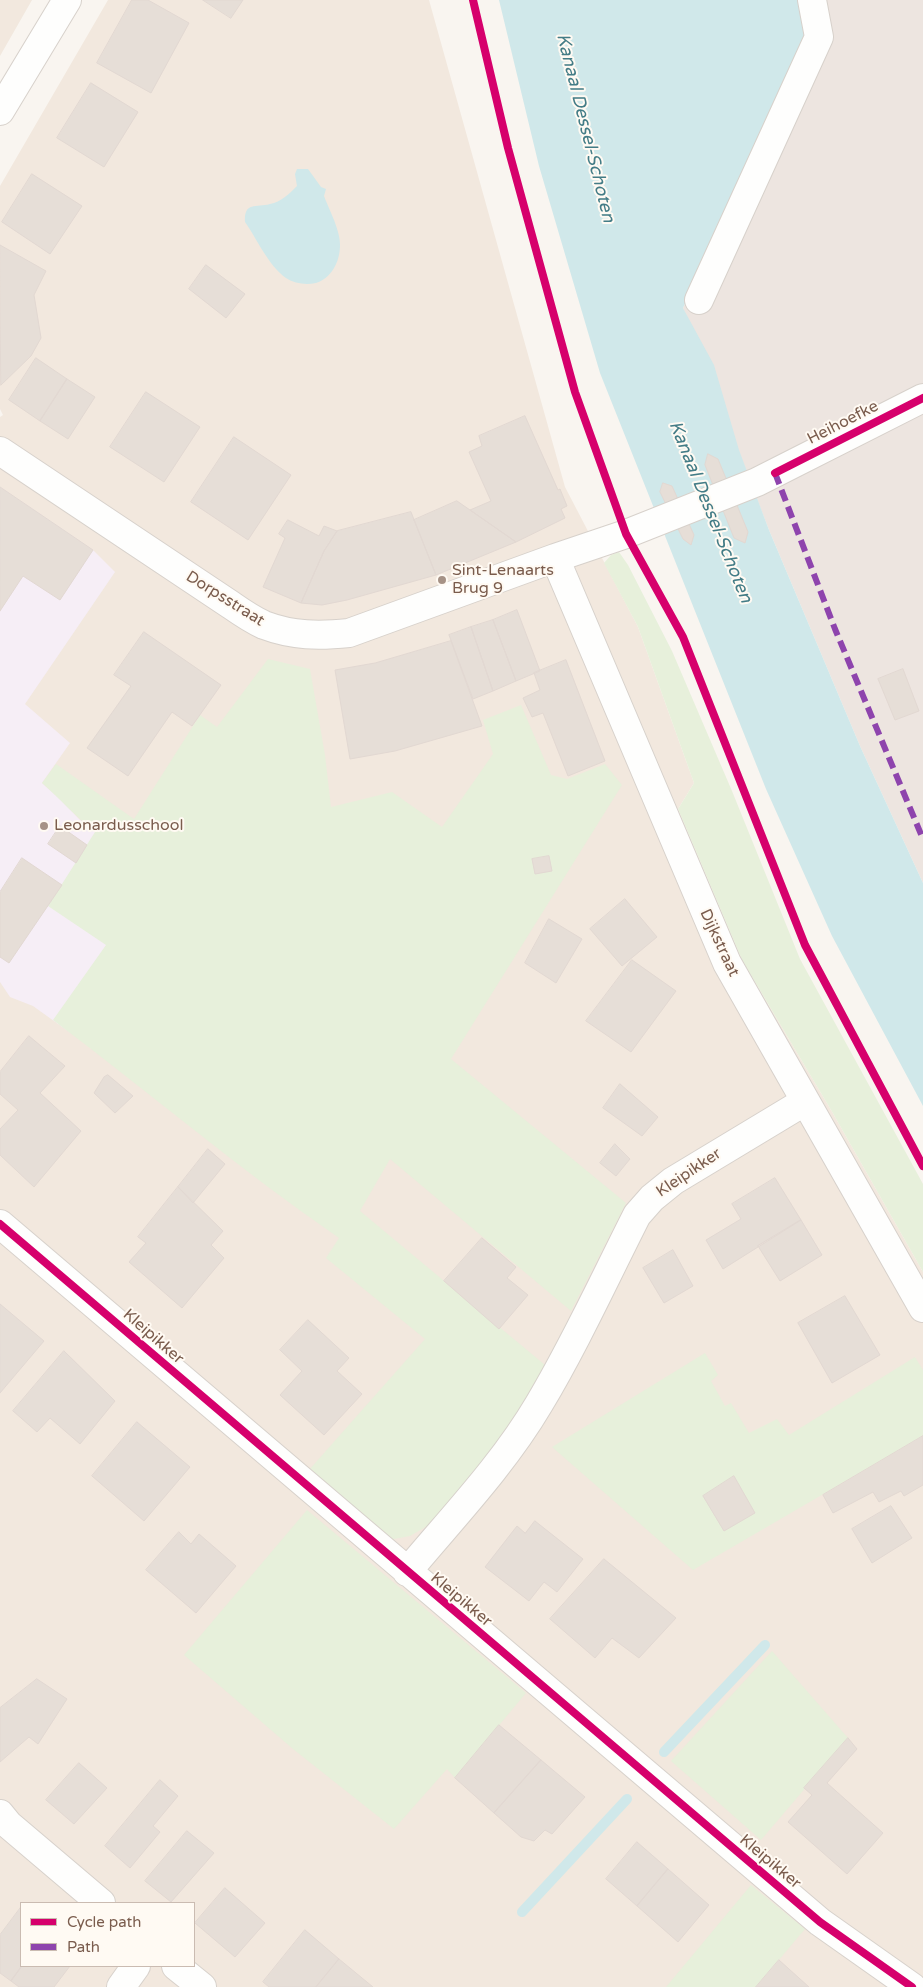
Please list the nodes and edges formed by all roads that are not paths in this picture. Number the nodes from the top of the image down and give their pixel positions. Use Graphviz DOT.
graph roads {
  1 [pos="67,0"];
  2 [pos="812,0"];
  3 [pos="0,111"];
  4 [pos="700,300"];
  5 [pos="923,398"];
  6 [pos="0,451"];
  7 [pos="647,525"];
  8 [pos="555,558"];
  9 [pos="804,1102"];
  10 [pos="0,1224"];
  11 [pos="923,1308"];
  12 [pos="407,1572"];
  13 [pos="0,1814"];
  14 [pos="100,1902"];
  15 [pos="135,1967"];
  16 [pos="177,1967"];
  17 [pos="121,1987"];
  18 [pos="202,1987"];
  19 [pos="912,1987"];
  1 -- 3 [label="street"];
  2 -- 4 [label="street"];
  5 -- 7 [label="street, Heihoefke"];
  6 -- 8 [label="street, Dorpsstraat"];
  7 -- 8 [label="street, Dorpsstraat"];
  8 -- 9 [label="street, Dijkstraat"];
  9 -- 11 [label="street, Dijkstraat"];
  9 -- 12 [label="street, Kleipikker"];
  10 -- 12 [label="street, Kleipikker"];
  12 -- 19 [label="street, Kleipikker"];
  13 -- 14 [label="street"];
  15 -- 17 [label="street"];
  16 -- 18 [label="street"];
}
